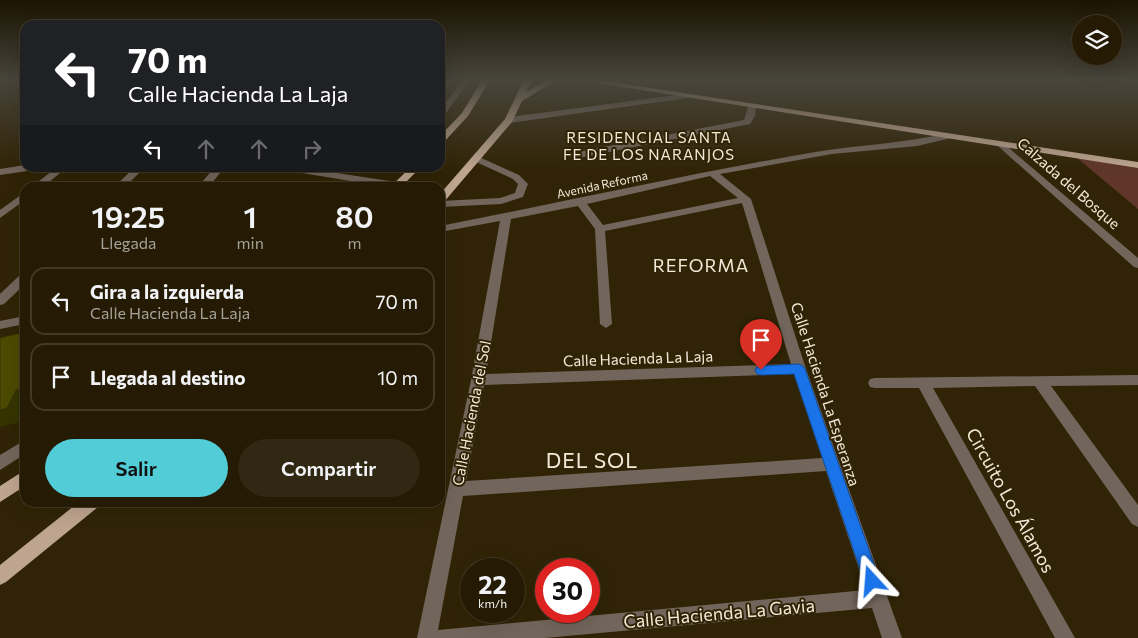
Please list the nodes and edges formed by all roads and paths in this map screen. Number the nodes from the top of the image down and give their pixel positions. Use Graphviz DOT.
graph roads {
  1 [pos="468,110"];
  2 [pos="514,110"];
  3 [pos="584,110"];
  4 [pos="752,110"];
  5 [pos="777,110"];
  6 [pos="509,120"];
  7 [pos="445,136"];
  8 [pos="948,136"];
  9 [pos="1002,145"];
  10 [pos="578,154"];
  11 [pos="477,159"];
  12 [pos="1138,165"];
  13 [pos="20,169"];
  14 [pos="0,172"];
  15 [pos="56,172"];
  16 [pos="135,172"];
  17 [pos="216,172"];
  18 [pos="313,172"];
  19 [pos="411,172"];
  20 [pos="712,173"];
  21 [pos="43,182"];
  22 [pos="124,182"];
  23 [pos="207,182"];
  24 [pos="372,182"];
  25 [pos="400,182"];
  26 [pos="445,194"];
  27 [pos="746,199"];
  28 [pos="20,200"];
  29 [pos="581,202"];
  30 [pos="445,204"];
  31 [pos="0,215"];
  32 [pos="506,217"];
  33 [pos="445,228"];
  34 [pos="600,229"];
  35 [pos="1138,264"];
  36 [pos="20,282"];
  37 [pos="0,301"];
  38 [pos="20,321"];
  39 [pos="606,324"];
  40 [pos="0,325"];
  41 [pos="799,369"];
  42 [pos="478,380"];
  43 [pos="1138,380"];
  44 [pos="1039,381"];
  45 [pos="875,382"];
  46 [pos="922,382"];
  47 [pos="20,449"];
  48 [pos="0,463"];
  49 [pos="832,464"];
  50 [pos="20,481"];
  51 [pos="457,489"];
  52 [pos="0,495"];
  53 [pos="86,507"];
  54 [pos="1138,519"];
  55 [pos="0,576"];
  56 [pos="878,598"];
  57 [pos="428,638"];
  58 [pos="441,638"];
  59 [pos="892,638"];
  60 [pos="1065,638"];
  1 -- 7 [label="main road"];
  2 -- 6 [label="main road"];
  3 -- 6 [label="street"];
  4 -- 10 [label="street"];
  5 -- 8 [label="main road"];
  6 -- 11 [label="main road"];
  8 -- 9 [label="main road"];
  8 -- 20 [label="street, Avenida Reforma"];
  9 -- 12 [label="main road"];
  9 -- 35 [label="street, Calzada del Bosque"];
  11 -- 26 [label="main road"];
  11 -- 30 [label="street"];
  13 -- 14 [label="street"];
  15 -- 21 [label="street"];
  16 -- 22 [label="street"];
  17 -- 23 [label="street"];
  18 -- 24 [label="street"];
  19 -- 25 [label="main road"];
  20 -- 27 [label="street"];
  20 -- 29 [label="street, Avenida Reforma"];
  27 -- 34 [label="street"];
  27 -- 41 [label="street, Calle Hacienda La Esperanza"];
  28 -- 31 [label="street"];
  29 -- 32 [label="street, Avenida Reforma"];
  29 -- 34 [label="street"];
  32 -- 33 [label="street, Avenida Reforma"];
  32 -- 42 [label="street, Calle Hacienda del Sol"];
  34 -- 39 [label="street"];
  36 -- 37 [label="street"];
  38 -- 40 [label="street"];
  41 -- 42 [label="street, Calle Hacienda La Laja"];
  41 -- 49 [label="street, Calle Hacienda La Esperanza"];
  42 -- 51 [label="street, Calle Hacienda del Sol"];
  43 -- 44 [label="street"];
  44 -- 46 [label="street"];
  44 -- 54 [label="street"];
  45 -- 46 [label="street"];
  46 -- 60 [label="street, Circuito Los Álamos"];
  47 -- 48 [label="street"];
  49 -- 51 [label="street"];
  49 -- 56 [label="street, Calle Hacienda La Esperanza"];
  50 -- 52 [label="main road"];
  51 -- 57 [label="street, Calle Hacienda del Sol"];
  53 -- 55 [label="main road"];
  56 -- 58 [label="street, Calle Hacienda La Gavia"];
  56 -- 59 [label="street, Calle Hacienda La Esperanza"];
}
